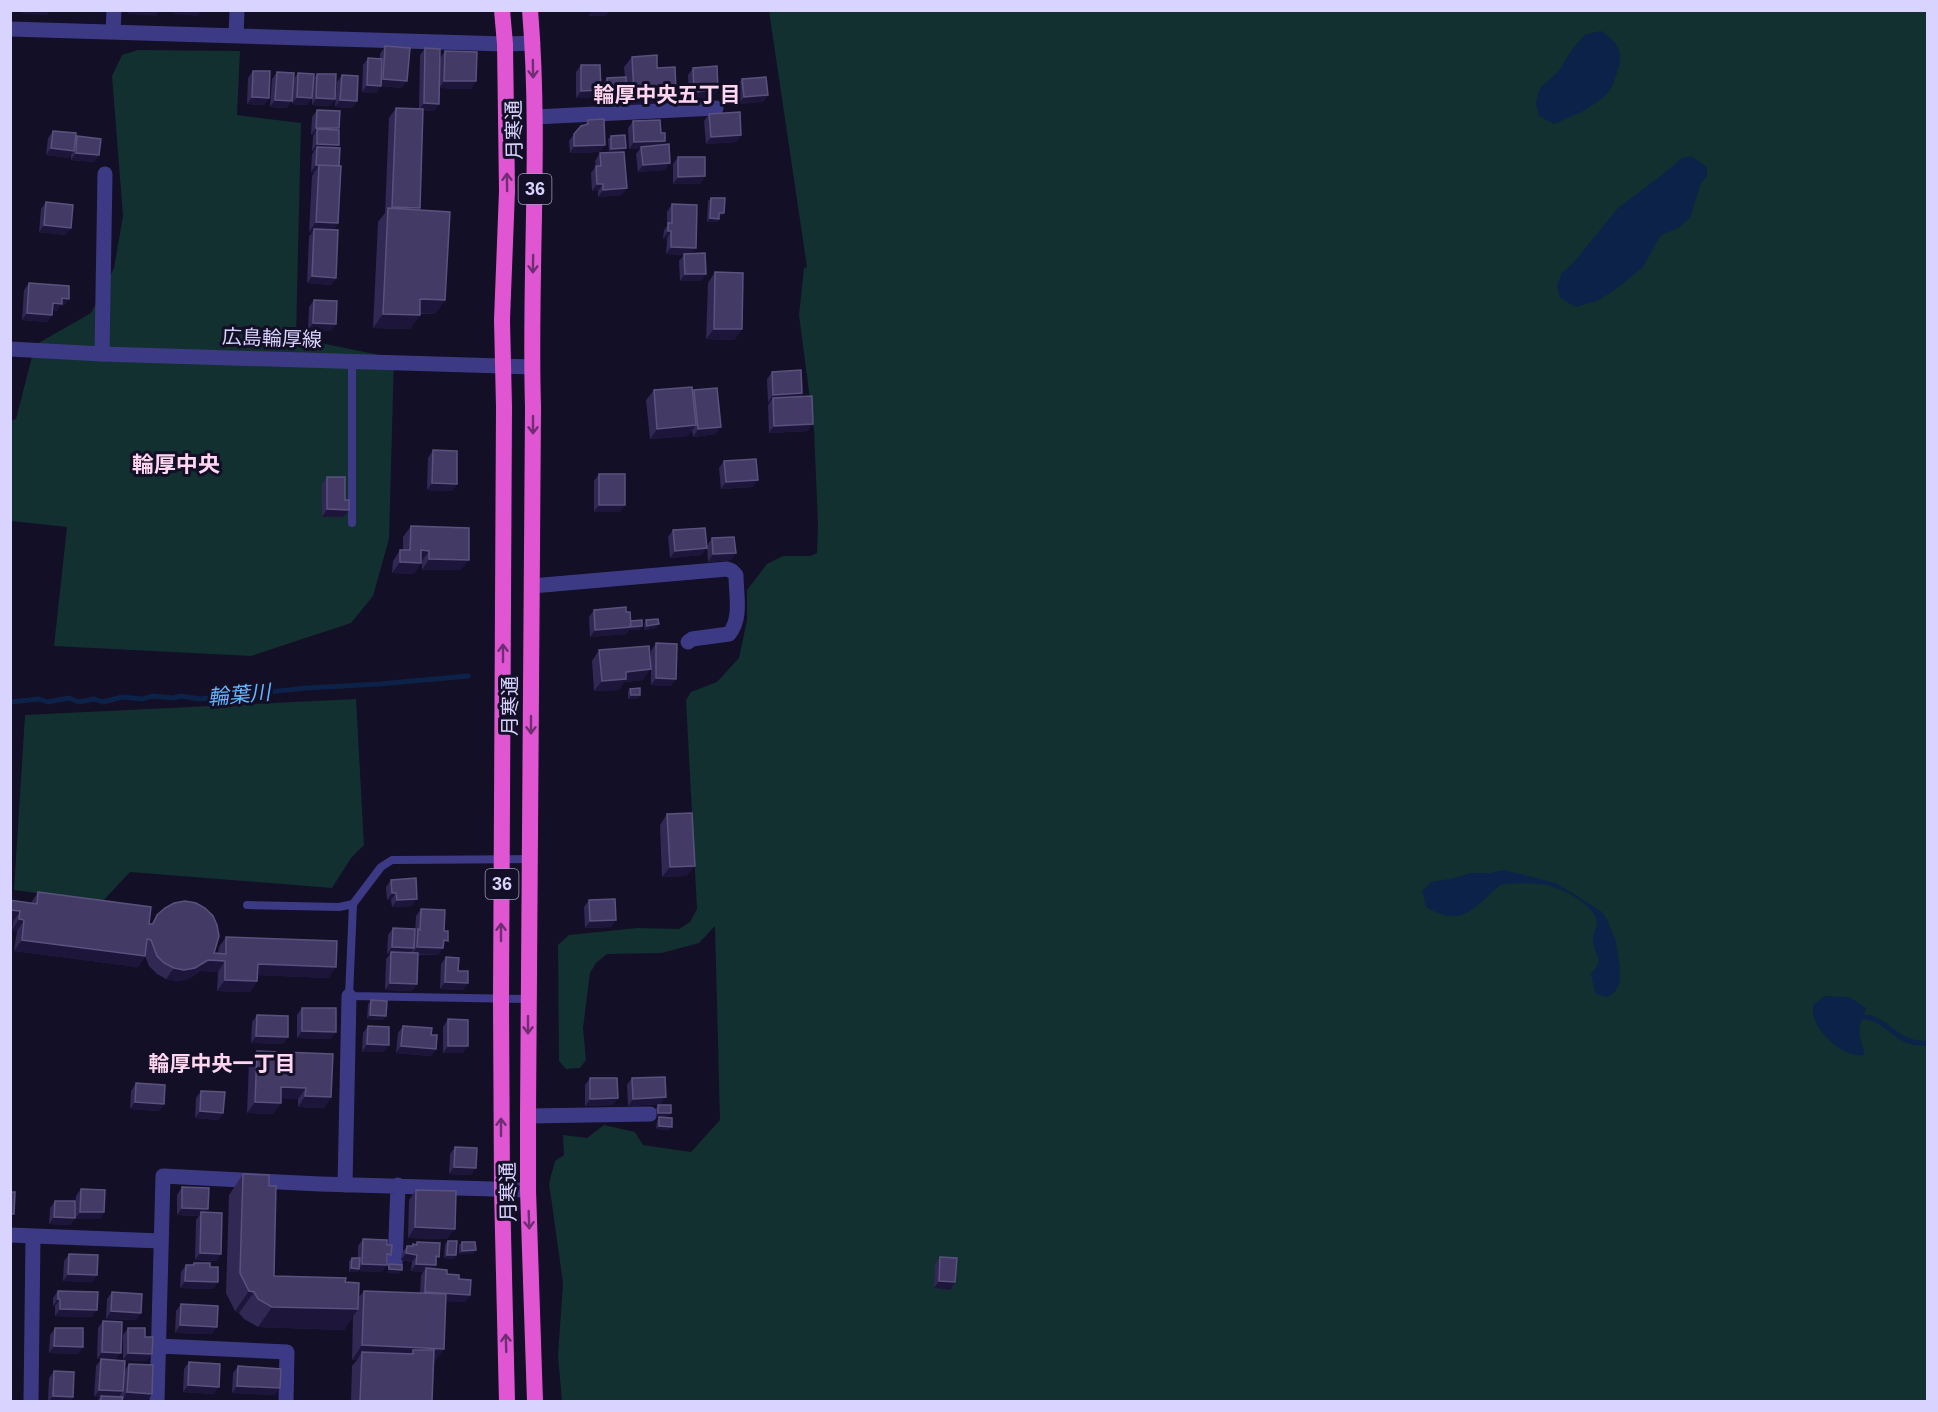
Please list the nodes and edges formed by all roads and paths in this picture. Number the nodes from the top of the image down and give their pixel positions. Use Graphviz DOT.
graph roads {
  1 [pos="114,10"];
  2 [pos="237,10"];
  3 [pos="502,10"];
  4 [pos="530,10"];
  5 [pos="10,29"];
  6 [pos="113,33"];
  7 [pos="236,36"];
  8 [pos="533,43"];
  9 [pos="505,44"];
  10 [pos="716,108"];
  11 [pos="535,117"];
  12 [pos="105,174"];
  13 [pos="10,349"];
  14 [pos="102,354"];
  15 [pos="352,361"];
  16 [pos="504,366"];
  17 [pos="532,367"];
  18 [pos="352,523"];
  19 [pos="532,586"];
  20 [pos="688,642"];
  21 [pos="502,859"];
  22 [pos="530,859"];
  23 [pos="353,904"];
  24 [pos="247,905"];
  25 [pos="349,996"];
  26 [pos="501,999"];
  27 [pos="528,999"];
  28 [pos="650,1114"];
  29 [pos="528,1116"];
  30 [pos="345,1185"];
  31 [pos="398,1185"];
  32 [pos="502,1190"];
  33 [pos="528,1190"];
  34 [pos="10,1235"];
  35 [pos="33,1236"];
  36 [pos="161,1241"];
  37 [pos="394,1265"];
  38 [pos="159,1346"];
  39 [pos="31,1401"];
  40 [pos="157,1401"];
  41 [pos="286,1401"];
  42 [pos="507,1401"];
  43 [pos="535,1401"];
  1 -- 6 [label="street"];
  2 -- 7 [label="street"];
  3 -- 9 [label="highway, 月寒通 / 36"];
  4 -- 8 [label="highway, 月寒通 / 36"];
  5 -- 6 [label="street"];
  6 -- 7 [label="street"];
  7 -- 9 [label="street"];
  8 -- 9 [label="street"];
  8 -- 11 [label="highway, 月寒通 / 36, one-way"];
  16 -- 9 [label="highway, 月寒通 / 36, one-way"];
  10 -- 11 [label="street"];
  11 -- 17 [label="highway, 月寒通 / 36, one-way"];
  12 -- 14 [label="street"];
  13 -- 14 [label="street, 広島輪厚線"];
  14 -- 15 [label="street, 広島輪厚線"];
  15 -- 16 [label="street, 広島輪厚線"];
  15 -- 18 [label="lane"];
  16 -- 17 [label="street, 広島輪厚線"];
  21 -- 16 [label="highway, 月寒通 / 36, one-way"];
  17 -- 19 [label="highway, 月寒通 / 36, one-way"];
  19 -- 20 [label="street"];
  19 -- 22 [label="highway, 月寒通 / 36, one-way"];
  21 -- 22 [label="lane"];
  21 -- 23 [label="lane"];
  26 -- 21 [label="highway, 月寒通 / 36, one-way"];
  22 -- 27 [label="highway, 月寒通 / 36"];
  23 -- 24 [label="lane"];
  23 -- 25 [label="lane"];
  25 -- 26 [label="lane"];
  25 -- 30 [label="street"];
  26 -- 27 [label="lane"];
  32 -- 26 [label="highway, 月寒通 / 36, one-way"];
  27 -- 29 [label="highway, 月寒通 / 36, one-way"];
  28 -- 29 [label="street"];
  29 -- 33 [label="highway, 月寒通 / 36"];
  30 -- 31 [label="street"];
  30 -- 36 [label="street"];
  31 -- 32 [label="street"];
  31 -- 37 [label="street"];
  32 -- 33 [label="street"];
  42 -- 32 [label="highway, 月寒通 / 36, one-way"];
  33 -- 43 [label="highway, 月寒通 / 36, one-way"];
  34 -- 35 [label="street"];
  35 -- 36 [label="street"];
  35 -- 39 [label="street"];
  36 -- 38 [label="street"];
  38 -- 40 [label="street"];
  38 -- 41 [label="street"];
}
